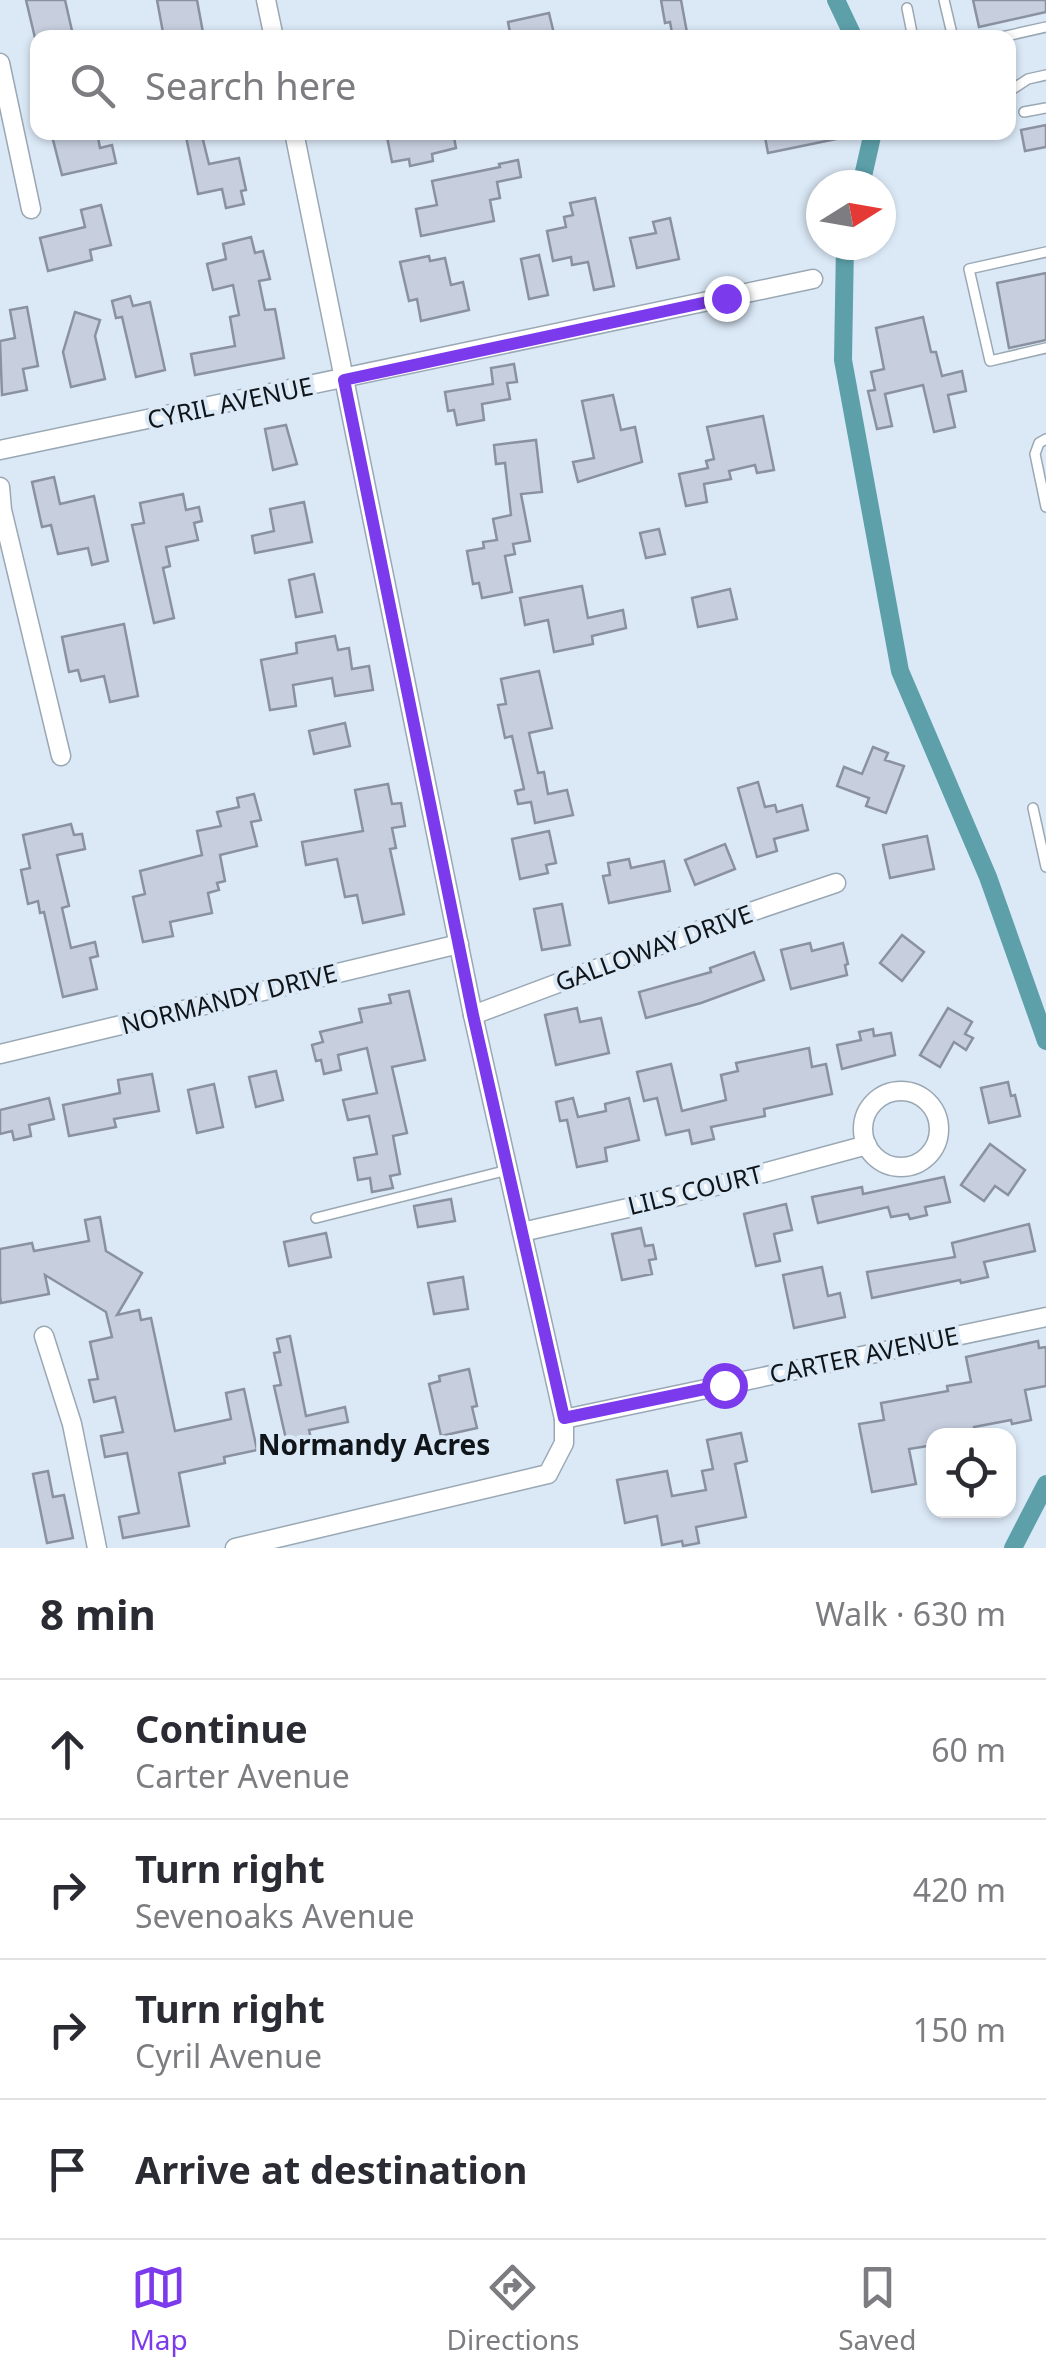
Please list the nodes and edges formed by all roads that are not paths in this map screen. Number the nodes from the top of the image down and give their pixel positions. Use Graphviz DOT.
graph roads {
  1 [pos="266,0"];
  2 [pos="944,0"];
  3 [pos="907,8"];
  4 [pos="1046,27"];
  5 [pos="272,30"];
  6 [pos="911,30"];
  7 [pos="951,30"];
  8 [pos="1016,34"];
  9 [pos="0,63"];
  10 [pos="1046,75"];
  11 [pos="1016,87"];
  12 [pos="1046,108"];
  13 [pos="1024,112"];
  14 [pos="296,140"];
  15 [pos="32,209"];
  16 [pos="1046,252"];
  17 [pos="812,279"];
  18 [pos="1046,348"];
  19 [pos="344,380"];
  20 [pos="1046,439"];
  21 [pos="0,450"];
  22 [pos="0,487"];
  23 [pos="1046,508"];
  24 [pos="1,510"];
  25 [pos="61,756"];
  26 [pos="1033,808"];
  27 [pos="1043,861"];
  28 [pos="836,883"];
  29 [pos="459,944"];
  30 [pos="473,1015"];
  31 [pos="0,1054"];
  32 [pos="867,1145"];
  33 [pos="508,1170"];
  34 [pos="316,1218"];
  35 [pos="522,1232"];
  36 [pos="1046,1317"];
  37 [pos="44,1336"];
  38 [pos="564,1418"];
  39 [pos="98,1548"];
  40 [pos="235,1548"];
  1 -- 5 [label="street"];
  2 -- 7 [label="lane"];
  3 -- 6 [label="lane"];
  4 -- 8 [label="lane"];
  9 -- 15 [label="street"];
  10 -- 11 [label="lane"];
  12 -- 13 [label="lane"];
  14 -- 19 [label="street"];
  16 -- 18 [label="lane"];
  17 -- 19 [label="street, CYRIL AVENUE"];
  19 -- 21 [label="street, CYRIL AVENUE"];
  19 -- 29 [label="street"];
  20 -- 23 [label="lane"];
  22 -- 24 [label="street"];
  24 -- 25 [label="street"];
  26 -- 27 [label="lane"];
  28 -- 30 [label="street, GALLOWAY DRIVE"];
  29 -- 30 [label="street"];
  29 -- 31 [label="street, NORMANDY DRIVE"];
  30 -- 33 [label="street"];
  32 -- 32 [label="street"];
  32 -- 35 [label="street, LILS COURT"];
  33 -- 34 [label="lane"];
  33 -- 35 [label="street"];
  35 -- 38 [label="street"];
  36 -- 38 [label="street, CARTER AVENUE"];
  37 -- 39 [label="street"];
  38 -- 40 [label="street"];
}
